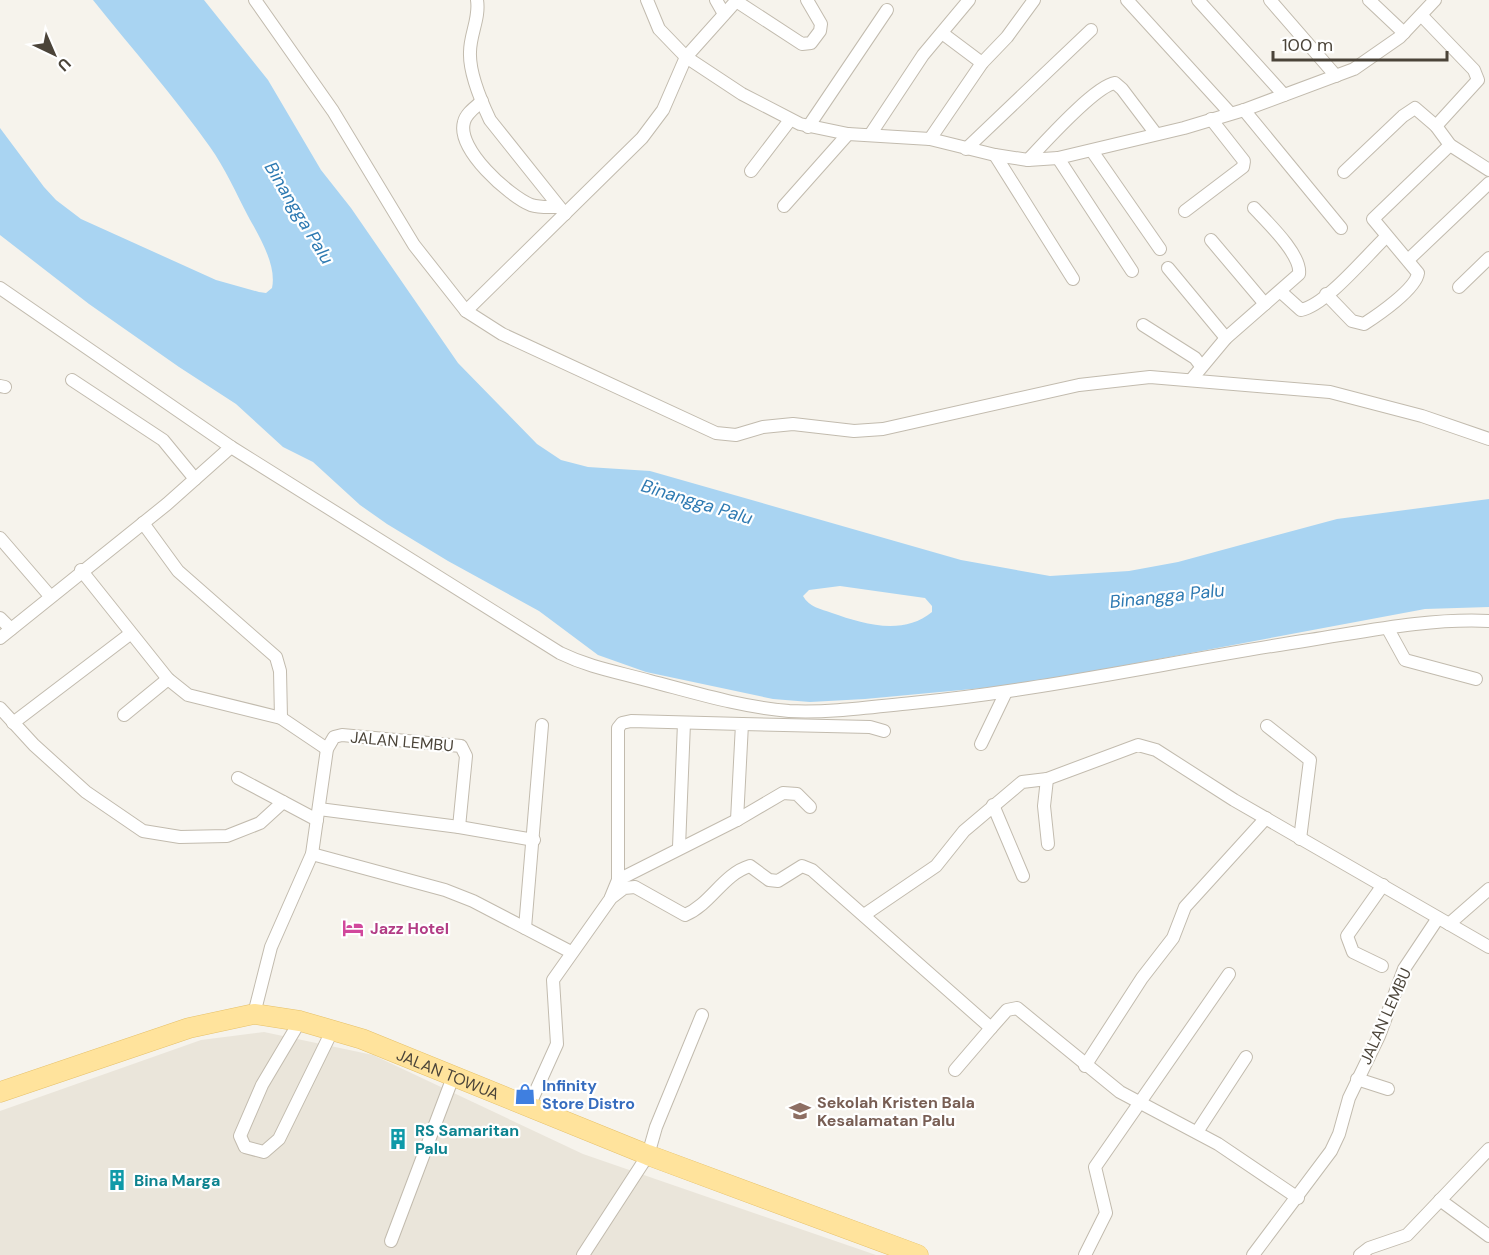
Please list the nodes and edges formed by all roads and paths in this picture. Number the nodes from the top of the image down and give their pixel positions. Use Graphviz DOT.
graph roads {
  1 [pos="255,0"];
  2 [pos="477,0"];
  3 [pos="647,0"];
  4 [pos="716,0"];
  5 [pos="737,0"];
  6 [pos="807,0"];
  7 [pos="969,0"];
  8 [pos="1034,0"];
  9 [pos="1127,0"];
  10 [pos="1198,0"];
  11 [pos="1270,0"];
  12 [pos="1369,0"];
  13 [pos="1434,0"];
  14 [pos="887,10"];
  15 [pos="724,14"];
  16 [pos="1422,16"];
  17 [pos="1091,30"];
  18 [pos="942,33"];
  19 [pos="1404,33"];
  20 [pos="686,57"];
  21 [pos="982,63"];
  22 [pos="1336,76"];
  23 [pos="1284,94"];
  24 [pos="482,101"];
  25 [pos="1244,110"];
  26 [pos="1230,113"];
  27 [pos="1211,119"];
  28 [pos="790,120"];
  29 [pos="1436,126"];
  30 [pos="808,127"];
  31 [pos="848,134"];
  32 [pos="1156,134"];
  33 [pos="870,135"];
  34 [pos="930,139"];
  35 [pos="1450,145"];
  36 [pos="966,148"];
  37 [pos="1092,151"];
  38 [pos="995,155"];
  39 [pos="1058,158"];
  40 [pos="1028,160"];
  41 [pos="1489,170"];
  42 [pos="751,171"];
  43 [pos="1344,172"];
  44 [pos="1489,183"];
  45 [pos="784,206"];
  46 [pos="1254,208"];
  47 [pos="562,211"];
  48 [pos="1185,211"];
  49 [pos="1341,228"];
  50 [pos="1386,237"];
  51 [pos="1211,240"];
  52 [pos="1160,249"];
  53 [pos="1489,258"];
  54 [pos="1408,260"];
  55 [pos="1168,268"];
  56 [pos="1132,271"];
  57 [pos="1073,279"];
  58 [pos="1459,287"];
  59 [pos="0,288"];
  60 [pos="1281,291"];
  61 [pos="1326,294"];
  62 [pos="1265,304"];
  63 [pos="466,310"];
  64 [pos="1143,324"];
  65 [pos="1227,338"];
  66 [pos="1201,366"];
  67 [pos="72,380"];
  68 [pos="1191,380"];
  69 [pos="1489,439"];
  70 [pos="231,447"];
  71 [pos="195,479"];
  72 [pos="143,523"];
  73 [pos="0,538"];
  74 [pos="81,570"];
  75 [pos="50,596"];
  76 [pos="0,618"];
  77 [pos="1489,621"];
  78 [pos="10,629"];
  79 [pos="1388,629"];
  80 [pos="130,634"];
  81 [pos="0,638"];
  82 [pos="168,679"];
  83 [pos="1476,680"];
  84 [pos="1006,692"];
  85 [pos="0,708"];
  86 [pos="124,715"];
  87 [pos="281,718"];
  88 [pos="14,723"];
  89 [pos="684,723"];
  90 [pos="742,724"];
  91 [pos="542,725"];
  92 [pos="1267,726"];
  93 [pos="884,731"];
  94 [pos="981,744"];
  95 [pos="327,749"];
  96 [pos="238,778"];
  97 [pos="1047,779"];
  98 [pos="283,802"];
  99 [pos="993,805"];
  100 [pos="810,807"];
  101 [pos="318,814"];
  102 [pos="1266,818"];
  103 [pos="737,820"];
  104 [pos="459,827"];
  105 [pos="1300,839"];
  106 [pos="534,840"];
  107 [pos="1048,844"];
  108 [pos="679,847"];
  109 [pos="312,854"];
  110 [pos="1023,876"];
  111 [pos="618,880"];
  112 [pos="1383,885"];
  113 [pos="1489,889"];
  114 [pos="611,898"];
  115 [pos="864,915"];
  116 [pos="1444,921"];
  117 [pos="525,928"];
  118 [pos="1489,947"];
  119 [pos="571,952"];
  120 [pos="1382,966"];
  121 [pos="1228,974"];
  122 [pos="254,1014"];
  123 [pos="702,1015"];
  124 [pos="300,1022"];
  125 [pos="991,1028"];
  126 [pos="333,1029"];
  127 [pos="1246,1057"];
  128 [pos="1085,1066"];
  129 [pos="955,1070"];
  130 [pos="453,1077"];
  131 [pos="1357,1079"];
  132 [pos="1388,1089"];
  133 [pos="0,1092"];
  134 [pos="1137,1104"];
  135 [pos="529,1106"];
  136 [pos="1197,1132"];
  137 [pos="1489,1149"];
  138 [pos="648,1155"];
  139 [pos="1298,1198"];
  140 [pos="1440,1200"];
  141 [pos="1489,1236"];
  142 [pos="391,1241"];
  143 [pos="583,1255"];
  144 [pos="918,1255"];
  145 [pos="1085,1255"];
  146 [pos="1253,1255"];
  147 [pos="1360,1255"];
  1 -- 63 [label="street"];
  2 -- 24 [label="street"];
  3 -- 20 [label="street"];
  4 -- 15 [label="street"];
  5 -- 6 [label="street"];
  5 -- 15 [label="street"];
  7 -- 18 [label="street"];
  8 -- 21 [label="street"];
  9 -- 26 [label="street"];
  10 -- 23 [label="street"];
  11 -- 22 [label="street"];
  12 -- 19 [label="street"];
  13 -- 16 [label="street"];
  14 -- 30 [label="street"];
  15 -- 20 [label="street"];
  16 -- 19 [label="street"];
  16 -- 29 [label="street"];
  17 -- 36 [label="street"];
  18 -- 21 [label="street"];
  18 -- 33 [label="street"];
  19 -- 22 [label="street"];
  20 -- 28 [label="street"];
  20 -- 47 [label="street"];
  21 -- 34 [label="street"];
  22 -- 23 [label="street"];
  23 -- 25 [label="street"];
  24 -- 47 [label="street"];
  24 -- 47 [label="street"];
  25 -- 26 [label="street"];
  25 -- 49 [label="street"];
  26 -- 27 [label="street"];
  27 -- 32 [label="street"];
  27 -- 48 [label="street"];
  28 -- 30 [label="street"];
  28 -- 42 [label="street"];
  29 -- 35 [label="street"];
  29 -- 43 [label="street"];
  30 -- 31 [label="street"];
  31 -- 33 [label="street"];
  31 -- 45 [label="street"];
  32 -- 37 [label="street"];
  32 -- 40 [label="street"];
  33 -- 34 [label="street"];
  34 -- 36 [label="street"];
  35 -- 41 [label="street"];
  35 -- 50 [label="street"];
  36 -- 38 [label="street"];
  37 -- 39 [label="street"];
  37 -- 52 [label="street"];
  38 -- 40 [label="street"];
  38 -- 57 [label="street"];
  39 -- 40 [label="street"];
  39 -- 56 [label="street"];
  44 -- 54 [label="street"];
  46 -- 60 [label="street"];
  47 -- 63 [label="street"];
  50 -- 54 [label="street"];
  50 -- 61 [label="street"];
  51 -- 62 [label="street"];
  53 -- 58 [label="street"];
  54 -- 61 [label="street"];
  55 -- 65 [label="street"];
  59 -- 70 [label="street"];
  60 -- 61 [label="street"];
  60 -- 62 [label="street"];
  62 -- 65 [label="street"];
  63 -- 68 [label="street"];
  64 -- 66 [label="street"];
  65 -- 66 [label="street"];
  66 -- 68 [label="street"];
  67 -- 71 [label="street"];
  68 -- 69 [label="street"];
  70 -- 71 [label="street"];
  70 -- 84 [label="street"];
  71 -- 72 [label="street"];
  72 -- 74 [label="street"];
  72 -- 87 [label="street"];
  73 -- 75 [label="street"];
  74 -- 75 [label="street"];
  74 -- 80 [label="street"];
  75 -- 78 [label="street"];
  76 -- 78 [label="street"];
  77 -- 79 [label="street"];
  78 -- 81 [label="street"];
  79 -- 83 [label="street"];
  79 -- 84 [label="street"];
  80 -- 82 [label="street"];
  80 -- 88 [label="street"];
  82 -- 86 [label="street"];
  82 -- 87 [label="street"];
  84 -- 94 [label="street"];
  85 -- 88 [label="street"];
  87 -- 95 [label="street"];
  88 -- 98 [label="street"];
  89 -- 90 [label="street"];
  89 -- 108 [label="street"];
  89 -- 111 [label="street"];
  90 -- 93 [label="street"];
  90 -- 103 [label="street"];
  91 -- 106 [label="street"];
  92 -- 105 [label="street"];
  95 -- 101 [label="street, JALAN LEMBU"];
  95 -- 104 [label="street, JALAN LEMBU"];
  96 -- 98 [label="street"];
  97 -- 99 [label="street"];
  97 -- 102 [label="street"];
  97 -- 107 [label="street"];
  98 -- 101 [label="street"];
  99 -- 110 [label="street"];
  99 -- 115 [label="street"];
  100 -- 103 [label="street"];
  101 -- 104 [label="street"];
  101 -- 109 [label="street, JALAN LEMBU"];
  102 -- 105 [label="street"];
  102 -- 128 [label="street"];
  103 -- 108 [label="street"];
  104 -- 106 [label="street"];
  105 -- 112 [label="street"];
  106 -- 117 [label="street"];
  108 -- 111 [label="street"];
  109 -- 117 [label="street"];
  109 -- 122 [label="street, JALAN LEMBU"];
  111 -- 114 [label="street"];
  112 -- 116 [label="street"];
  112 -- 120 [label="street"];
  113 -- 116 [label="street, JALAN LEMBU"];
  114 -- 115 [label="street"];
  114 -- 119 [label="street"];
  115 -- 125 [label="street"];
  116 -- 118 [label="street"];
  116 -- 131 [label="street, JALAN LEMBU"];
  117 -- 119 [label="street"];
  119 -- 135 [label="street"];
  121 -- 134 [label="street"];
  122 -- 124 [label="main road, JALAN TOWUA"];
  122 -- 133 [label="main road, JALAN TOWUA"];
  123 -- 138 [label="street"];
  124 -- 126 [label="main road, JALAN TOWUA"];
  124 -- 126 [label="street"];
  125 -- 128 [label="street"];
  125 -- 129 [label="street"];
  126 -- 130 [label="main road, JALAN TOWUA"];
  127 -- 136 [label="street"];
  128 -- 134 [label="street"];
  130 -- 135 [label="main road, JALAN TOWUA"];
  130 -- 142 [label="street"];
  131 -- 132 [label="street"];
  131 -- 139 [label="street, JALAN LEMBU"];
  134 -- 136 [label="street"];
  134 -- 145 [label="street"];
  135 -- 138 [label="main road, JALAN TOWUA"];
  136 -- 139 [label="street"];
  137 -- 140 [label="street"];
  138 -- 143 [label="street"];
  138 -- 144 [label="main road, JALAN TOWUA"];
  139 -- 146 [label="street, JALAN LEMBU"];
  140 -- 141 [label="street"];
  140 -- 147 [label="street"];
}
